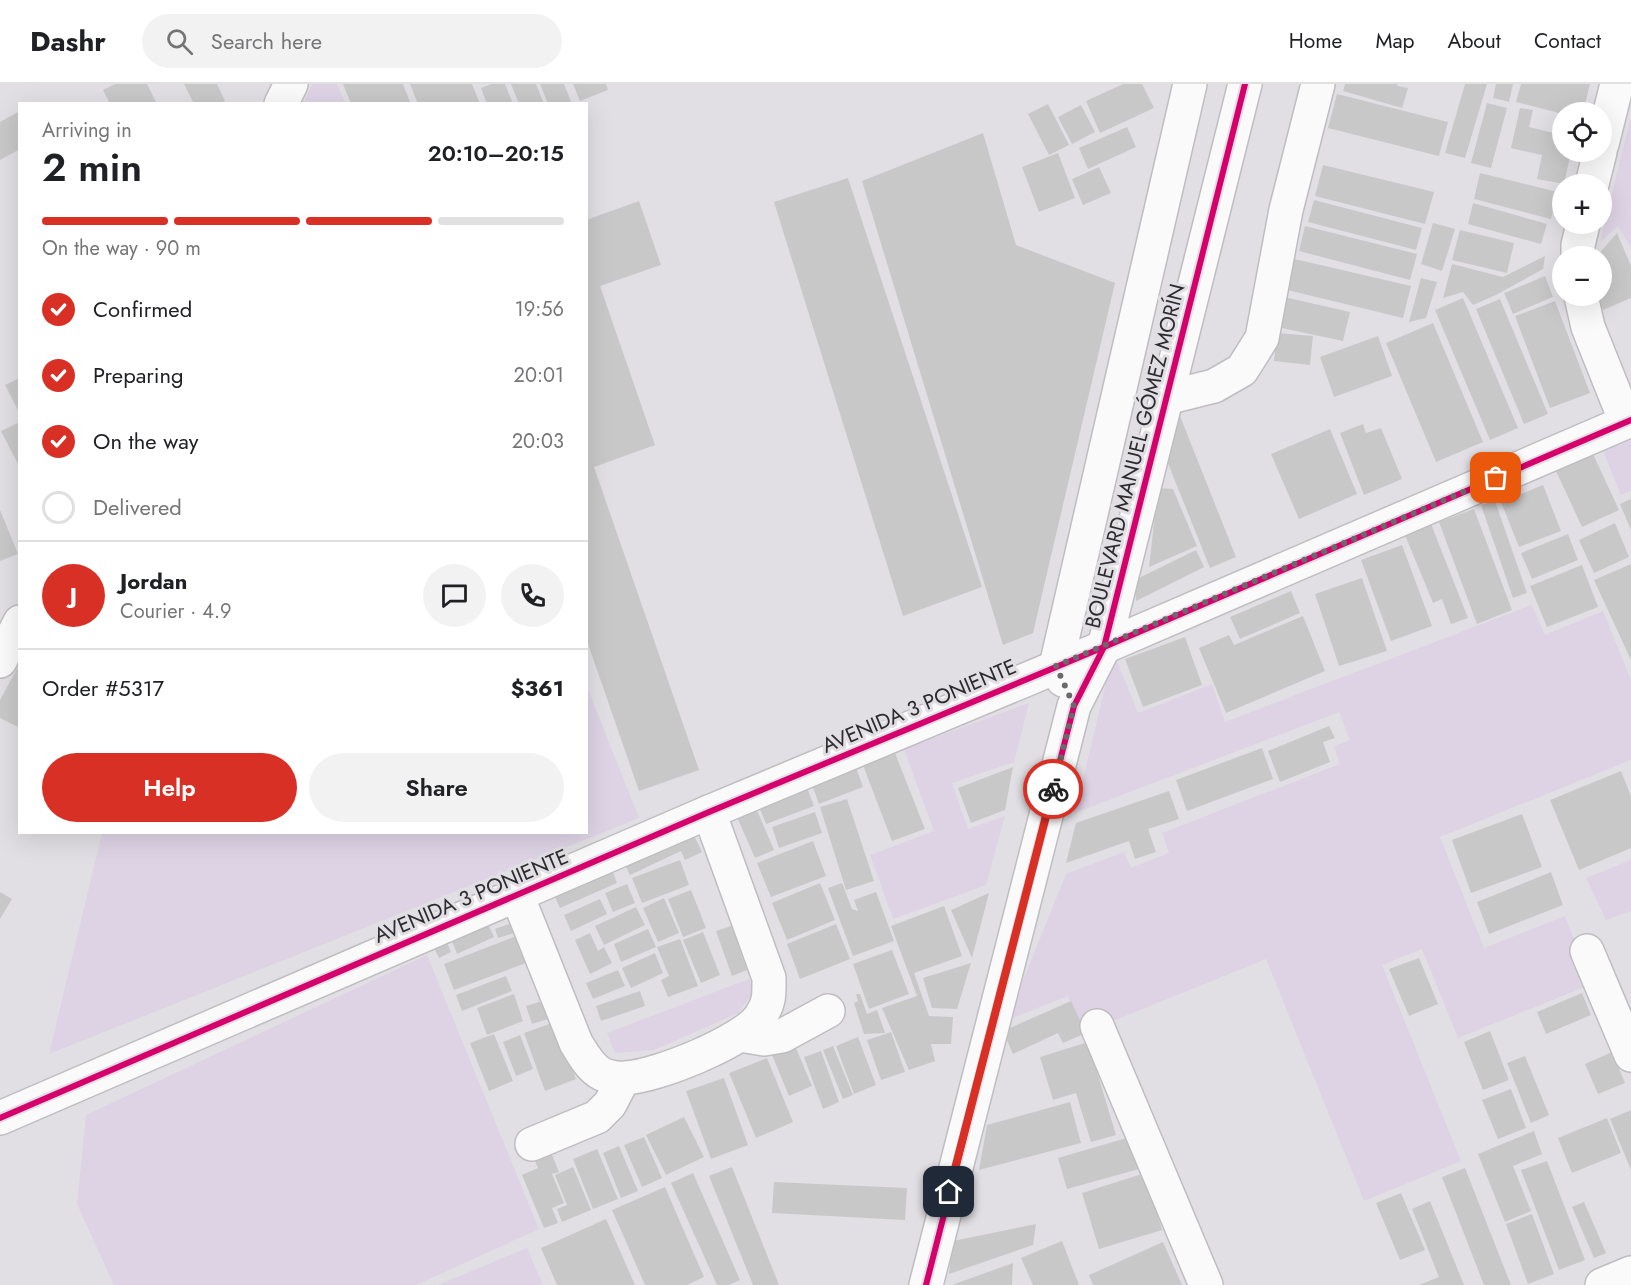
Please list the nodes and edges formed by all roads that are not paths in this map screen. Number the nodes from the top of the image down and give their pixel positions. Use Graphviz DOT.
graph roads {
  1 [pos="291,84"];
  2 [pos="1190,84"];
  3 [pos="1245,84"];
  4 [pos="1318,84"];
  5 [pos="1617,84"];
  6 [pos="282,102"];
  7 [pos="1612,104"];
  8 [pos="1583,306"];
  9 [pos="1167,398"];
  10 [pos="1629,421"];
  11 [pos="18,626"];
  12 [pos="1104,647"];
  13 [pos="0,661"];
  14 [pos="1056,666"];
  15 [pos="1074,706"];
  16 [pos="709,812"];
  17 [pos="517,895"];
  18 [pos="1587,951"];
  19 [pos="828,1011"];
  20 [pos="1097,1026"];
  21 [pos="740,1035"];
  22 [pos="1631,1054"];
  23 [pos="623,1079"];
  24 [pos="0,1118"];
  25 [pos="532,1144"];
  26 [pos="1631,1273"];
  27 [pos="926,1285"];
  28 [pos="1206,1285"];
  29 [pos="1602,1285"];
  1 -- 6 [label="street"];
  2 -- 14 [label="street, BOULEVARD MANUEL GÓMEZ MORÍN"];
  3 -- 9 [label="street, BOULEVARD MANUEL GÓMEZ MORÍN"];
  4 -- 9 [label="street"];
  5 -- 7 [label="street"];
  8 -- 10 [label="street"];
  9 -- 12 [label="street, BOULEVARD MANUEL GÓMEZ MORÍN"];
  10 -- 12 [label="street"];
  11 -- 13 [label="street"];
  12 -- 14 [label="street, AVENIDA 3 PONIENTE"];
  12 -- 15 [label="street, BOULEVARD MANUEL GÓMEZ MORÍN"];
  14 -- 15 [label="street"];
  14 -- 16 [label="street, AVENIDA 3 PONIENTE"];
  15 -- 27 [label="street, BOULEVARD MANUEL GÓMEZ MORÍN"];
  16 -- 17 [label="street, AVENIDA 3 PONIENTE"];
  16 -- 21 [label="street"];
  17 -- 23 [label="street"];
  17 -- 24 [label="street, AVENIDA 3 PONIENTE"];
  18 -- 22 [label="street"];
  19 -- 21 [label="street"];
  20 -- 28 [label="street"];
  21 -- 23 [label="street"];
  23 -- 25 [label="street"];
  26 -- 29 [label="street"];
}
